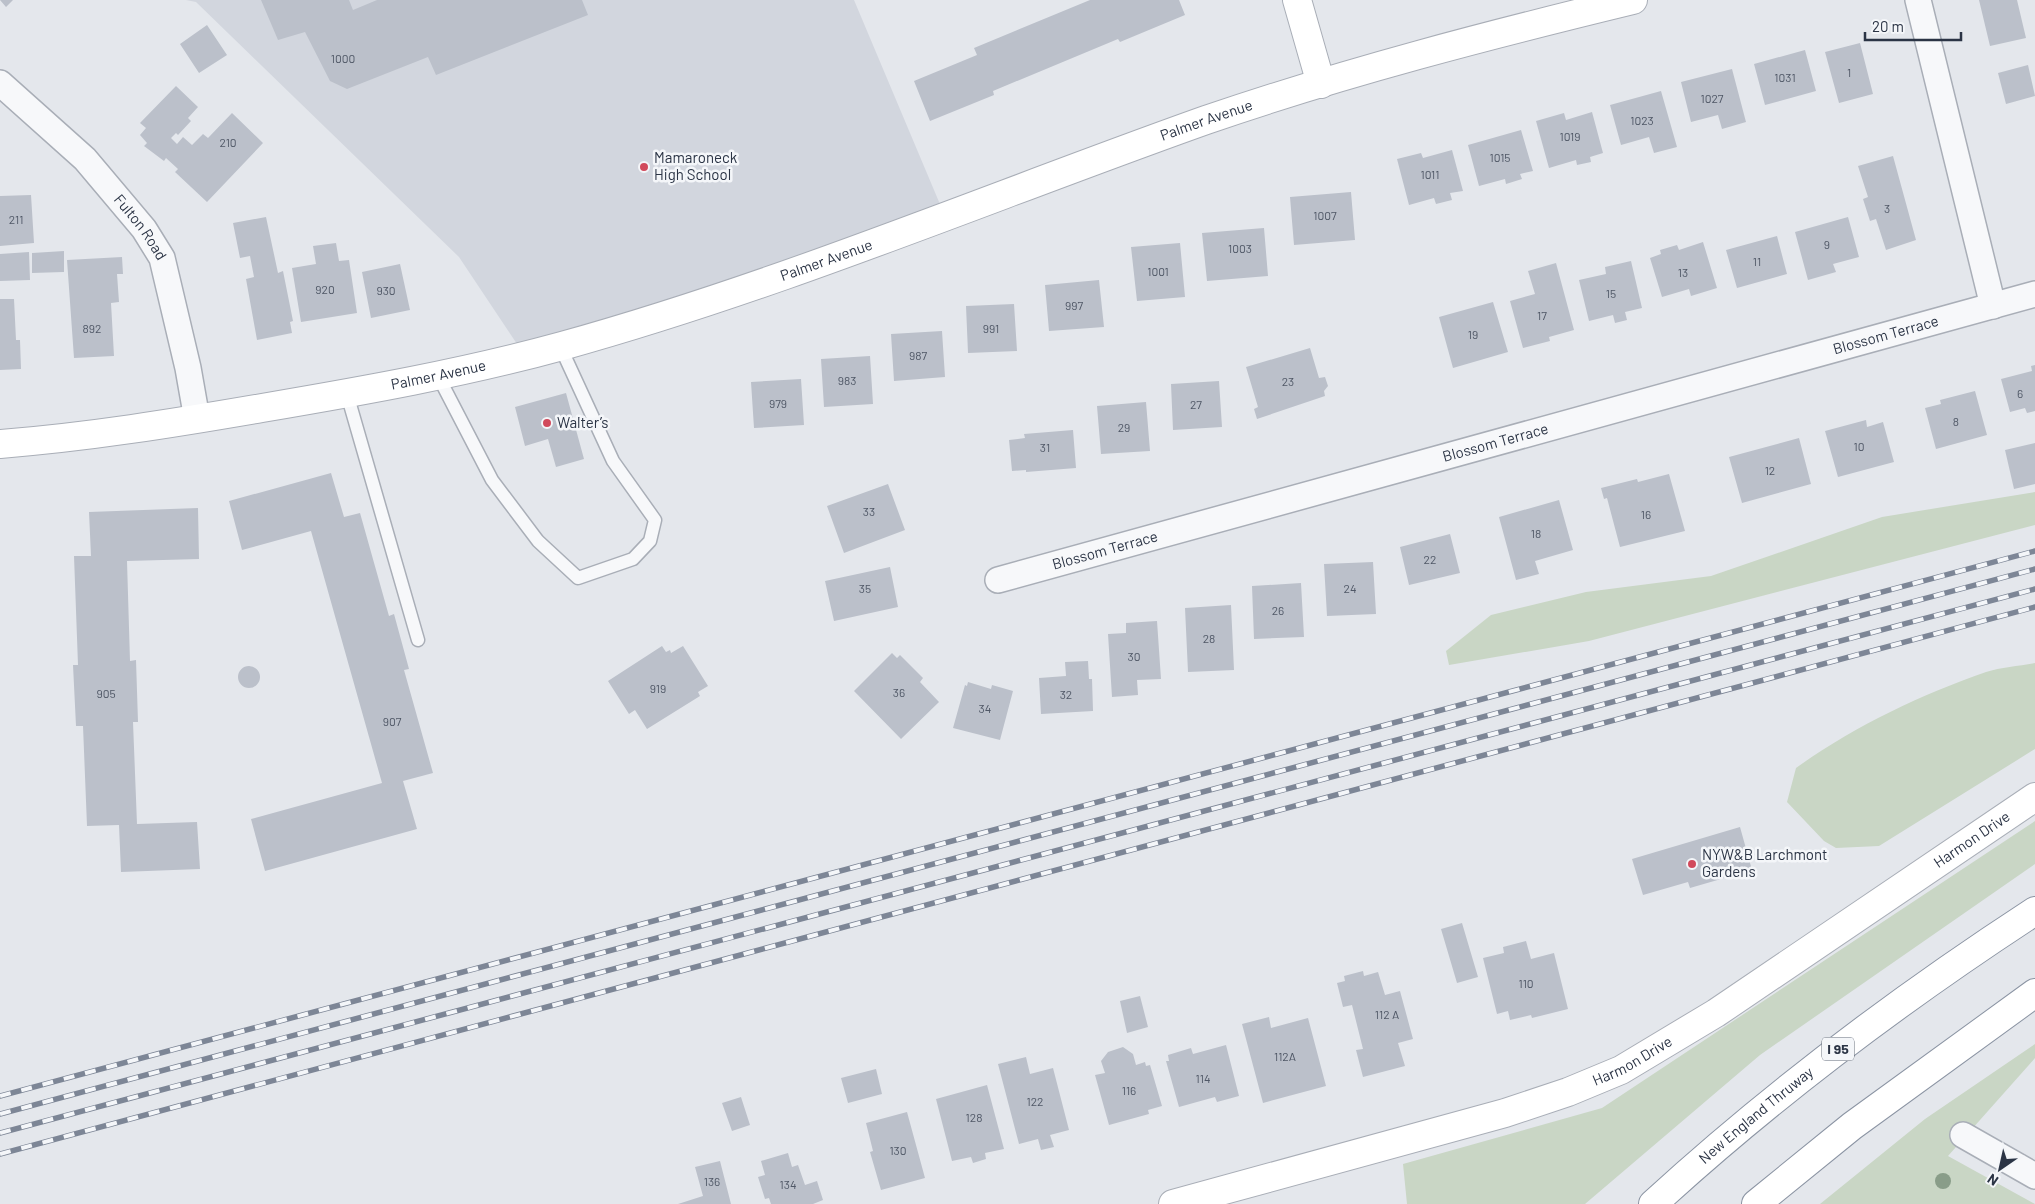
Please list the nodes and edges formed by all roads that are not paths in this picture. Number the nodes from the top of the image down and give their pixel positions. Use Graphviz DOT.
graph roads {
  1 [pos="1297,0"];
  2 [pos="1633,0"];
  3 [pos="1918,0"];
  4 [pos="0,82"];
  5 [pos="1321,84"];
  6 [pos="2035,294"];
  7 [pos="1993,306"];
  8 [pos="560,346"];
  9 [pos="437,374"];
  10 [pos="347,394"];
  11 [pos="197,419"];
  12 [pos="0,444"];
  13 [pos="998,580"];
  14 [pos="418,640"];
  15 [pos="2035,797"];
  16 [pos="2035,910"];
  17 [pos="2035,993"];
  18 [pos="1963,1135"];
  19 [pos="2035,1176"];
  20 [pos="1172,1204"];
  21 [pos="1653,1204"];
  22 [pos="1756,1204"];
  1 -- 5 [label="main road"];
  2 -- 5 [label="main road, Palmer Avenue"];
  3 -- 7 [label="street"];
  4 -- 11 [label="street, Fulton Road"];
  5 -- 8 [label="main road, Palmer Avenue"];
  6 -- 7 [label="street, Blossom Terrace"];
  7 -- 13 [label="street, Blossom Terrace"];
  8 -- 9 [label="main road, Palmer Avenue"];
  8 -- 9 [label="lane"];
  9 -- 10 [label="main road, Palmer Avenue"];
  10 -- 11 [label="main road, Palmer Avenue"];
  10 -- 14 [label="lane"];
  11 -- 12 [label="main road, Palmer Avenue"];
  15 -- 20 [label="main road, Harmon Drive"];
  16 -- 21 [label="main road, New England Thruway / I 95"];
  17 -- 22 [label="main road"];
  18 -- 19 [label="street"];
}
